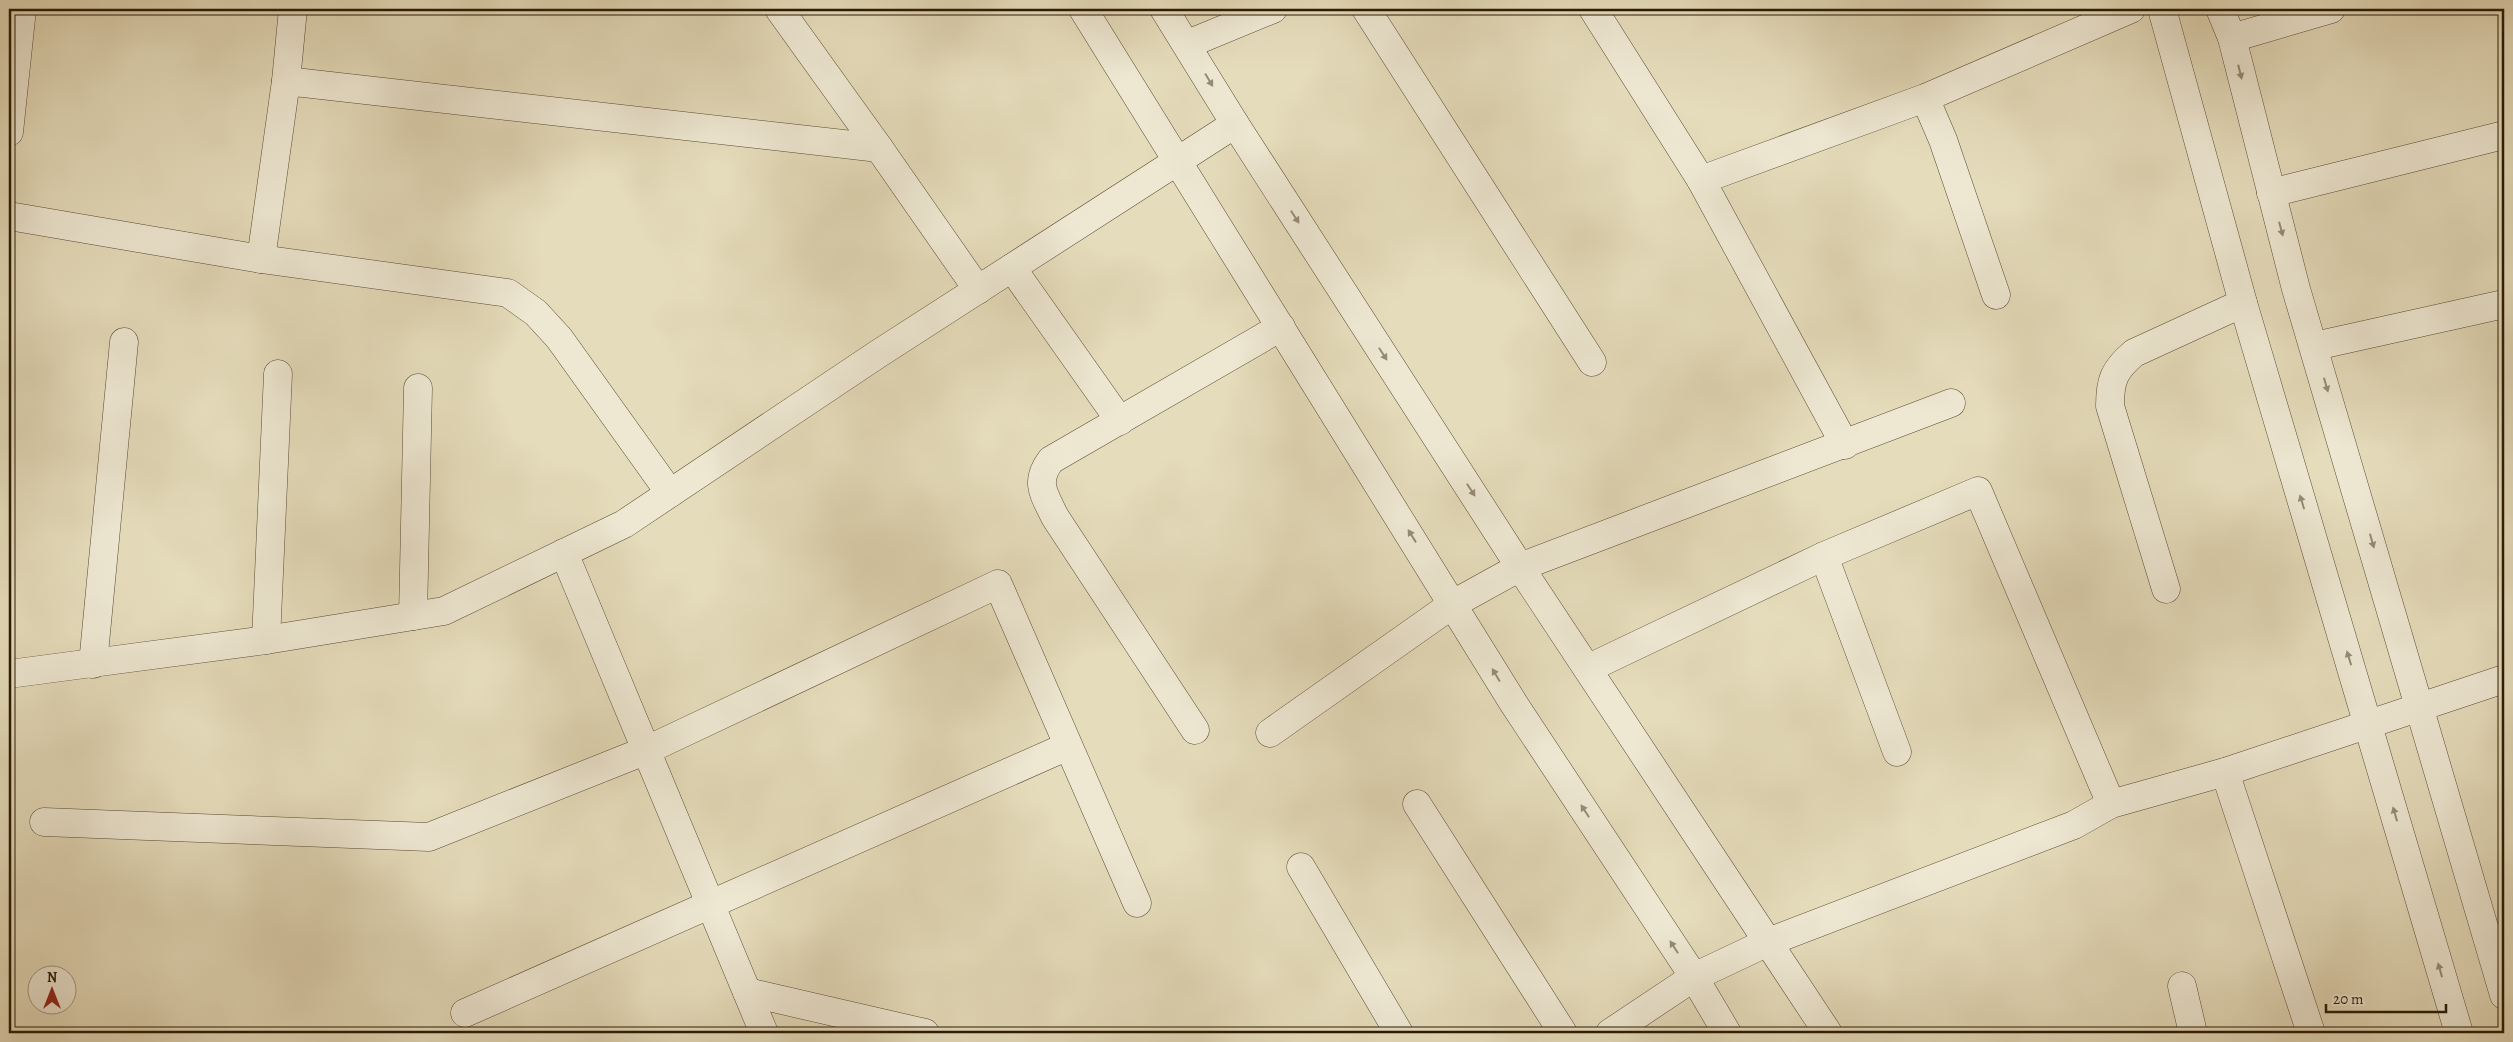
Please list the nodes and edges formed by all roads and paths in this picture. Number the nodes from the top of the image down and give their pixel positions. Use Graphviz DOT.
graph roads {
  1 [pos="22,9"];
  2 [pos="293,9"];
  3 [pos="779,9"];
  4 [pos="1083,9"];
  5 [pos="1164,9"];
  6 [pos="1273,9"];
  7 [pos="1366,9"];
  8 [pos="1593,9"];
  9 [pos="2131,9"];
  10 [pos="2162,9"];
  11 [pos="2220,9"];
  12 [pos="2331,9"];
  13 [pos="2232,38"];
  14 [pos="1188,44"];
  15 [pos="286,81"];
  16 [pos="1925,98"];
  17 [pos="1235,124"];
  18 [pos="9,132"];
  19 [pos="2504,135"];
  20 [pos="879,148"];
  21 [pos="1179,161"];
  22 [pos="1701,180"];
  23 [pos="2271,193"];
  24 [pos="9,216"];
  25 [pos="261,259"];
  26 [pos="1012,268"];
  27 [pos="978,290"];
  28 [pos="1996,294"];
  29 [pos="2243,302"];
  30 [pos="2504,304"];
  31 [pos="1281,327"];
  32 [pos="124,342"];
  33 [pos="2315,346"];
  34 [pos="1592,362"];
  35 [pos="278,374"];
  36 [pos="418,388"];
  37 [pos="1951,403"];
  38 [pos="1120,421"];
  39 [pos="1845,445"];
  40 [pos="670,494"];
  41 [pos="564,553"];
  42 [pos="1824,556"];
  43 [pos="1520,567"];
  44 [pos="2166,589"];
  45 [pos="1453,604"];
  46 [pos="412,616"];
  47 [pos="266,640"];
  48 [pos="93,664"];
  49 [pos="1589,668"];
  50 [pos="9,674"];
  51 [pos="2504,679"];
  52 [pos="2420,708"];
  53 [pos="2369,726"];
  54 [pos="1195,730"];
  55 [pos="1270,733"];
  56 [pos="1068,746"];
  57 [pos="647,750"];
  58 [pos="1897,752"];
  59 [pos="2225,772"];
  60 [pos="1417,804"];
  61 [pos="2111,804"];
  62 [pos="44,822"];
  63 [pos="1301,866"];
  64 [pos="1137,903"];
  65 [pos="711,905"];
  66 [pos="1768,942"];
  67 [pos="1694,977"];
  68 [pos="2182,986"];
  69 [pos="747,992"];
  70 [pos="2504,995"];
  71 [pos="465,1013"];
  72 [pos="764,1033"];
  73 [pos="925,1033"];
  74 [pos="1399,1033"];
  75 [pos="1563,1033"];
  76 [pos="1610,1033"];
  77 [pos="1727,1033"];
  78 [pos="1828,1033"];
  79 [pos="2193,1033"];
  80 [pos="2311,1033"];
  81 [pos="2459,1033"];
  1 -- 18 [label="street"];
  2 -- 15 [label="street"];
  3 -- 20 [label="street"];
  4 -- 21 [label="street"];
  5 -- 14 [label="street"];
  6 -- 14 [label="street"];
  7 -- 34 [label="street"];
  8 -- 22 [label="street"];
  9 -- 16 [label="street"];
  10 -- 29 [label="street"];
  11 -- 13 [label="street"];
  12 -- 13 [label="street"];
  13 -- 23 [label="street, one-way"];
  14 -- 17 [label="street, one-way"];
  15 -- 20 [label="street"];
  15 -- 25 [label="street"];
  16 -- 22 [label="street"];
  16 -- 28 [label="street"];
  17 -- 21 [label="street"];
  17 -- 43 [label="street, one-way"];
  19 -- 23 [label="street"];
  20 -- 27 [label="street"];
  21 -- 26 [label="street"];
  21 -- 31 [label="street"];
  22 -- 39 [label="street"];
  23 -- 33 [label="street, one-way"];
  24 -- 25 [label="street"];
  25 -- 40 [label="street"];
  26 -- 27 [label="street"];
  26 -- 38 [label="street"];
  27 -- 40 [label="street"];
  29 -- 44 [label="street"];
  53 -- 29 [label="street, one-way"];
  30 -- 33 [label="street"];
  31 -- 38 [label="street"];
  45 -- 31 [label="street, one-way"];
  32 -- 48 [label="street"];
  33 -- 52 [label="street, one-way"];
  35 -- 47 [label="street"];
  36 -- 46 [label="street"];
  37 -- 39 [label="street"];
  38 -- 54 [label="street"];
  39 -- 43 [label="street"];
  40 -- 41 [label="street"];
  41 -- 46 [label="street"];
  41 -- 57 [label="street"];
  42 -- 49 [label="street"];
  42 -- 58 [label="street"];
  42 -- 61 [label="street"];
  43 -- 45 [label="street"];
  43 -- 49 [label="street"];
  45 -- 55 [label="street"];
  67 -- 45 [label="street, one-way"];
  46 -- 47 [label="street"];
  47 -- 48 [label="street"];
  48 -- 50 [label="street"];
  49 -- 66 [label="street"];
  51 -- 52 [label="street"];
  52 -- 53 [label="street"];
  52 -- 70 [label="street"];
  53 -- 59 [label="street"];
  81 -- 53 [label="street, one-way"];
  56 -- 57 [label="street"];
  56 -- 64 [label="street"];
  56 -- 65 [label="street"];
  57 -- 62 [label="street"];
  57 -- 65 [label="street"];
  59 -- 61 [label="street"];
  59 -- 80 [label="street"];
  60 -- 75 [label="street"];
  61 -- 66 [label="street"];
  63 -- 74 [label="street"];
  65 -- 69 [label="street"];
  65 -- 71 [label="street"];
  66 -- 67 [label="street"];
  66 -- 78 [label="street"];
  67 -- 76 [label="street"];
  67 -- 77 [label="street"];
  68 -- 79 [label="street"];
  69 -- 72 [label="street"];
  69 -- 73 [label="street"];
}
